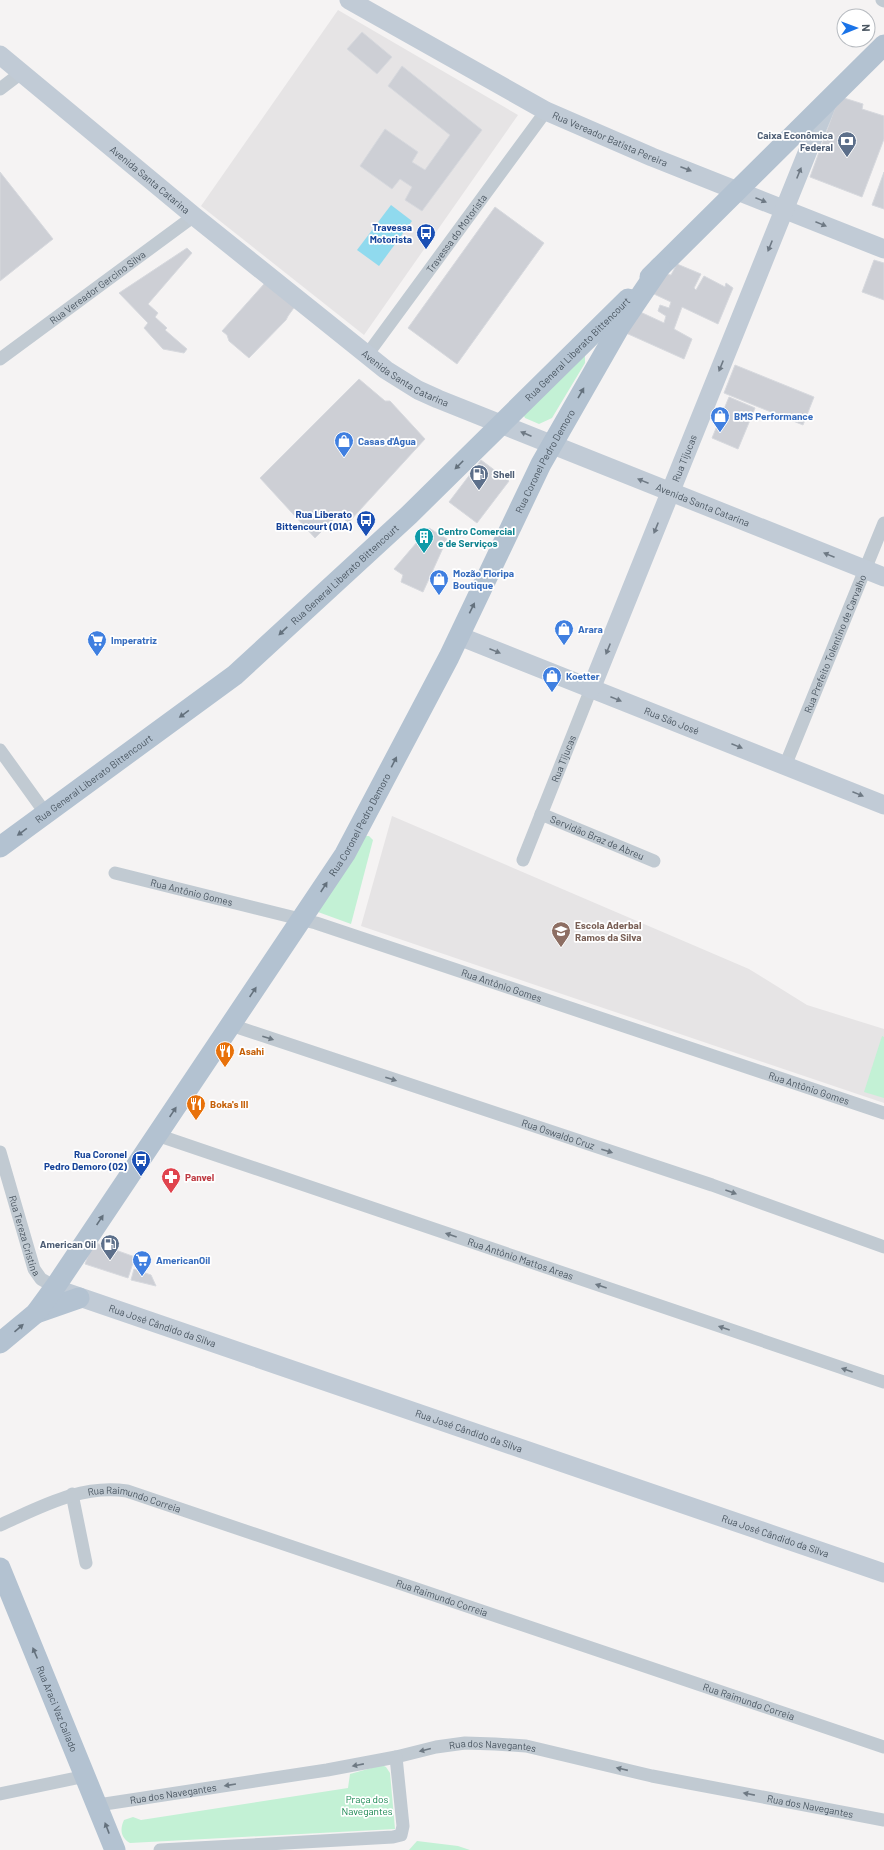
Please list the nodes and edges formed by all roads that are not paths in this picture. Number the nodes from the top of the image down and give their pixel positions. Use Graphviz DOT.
graph roads {
  1 [pos="349,0"];
  2 [pos="884,45"];
  3 [pos="0,55"];
  4 [pos="21,73"];
  5 [pos="0,89"];
  6 [pos="828,101"];
  7 [pos="546,112"];
  8 [pos="737,191"];
  9 [pos="784,209"];
  10 [pos="194,216"];
  11 [pos="884,249"];
  12 [pos="660,267"];
  13 [pos="367,355"];
  14 [pos="0,358"];
  15 [pos="500,423"];
  16 [pos="552,445"];
  17 [pos="670,492"];
  18 [pos="884,523"];
  19 [pos="865,570"];
  20 [pos="884,577"];
  21 [pos="459,636"];
  22 [pos="591,689"];
  23 [pos="0,750"];
  24 [pos="785,766"];
  25 [pos="884,805"];
  26 [pos="46,814"];
  27 [pos="541,814"];
  28 [pos="0,847"];
  29 [pos="523,860"];
  30 [pos="654,861"];
  31 [pos="115,873"];
  32 [pos="302,920"];
  33 [pos="231,1026"];
  34 [pos="884,1113"];
  35 [pos="157,1135"];
  36 [pos="0,1152"];
  37 [pos="884,1247"];
  38 [pos="55,1287"];
  39 [pos="79,1298"];
  40 [pos="36,1313"];
  41 [pos="0,1343"];
  42 [pos="884,1382"];
  43 [pos="72,1494"];
  44 [pos="0,1525"];
  45 [pos="86,1563"];
  46 [pos="0,1568"];
  47 [pos="884,1573"];
  48 [pos="884,1747"];
  49 [pos="396,1757"];
  50 [pos="86,1776"];
  51 [pos="0,1794"];
  52 [pos="98,1805"];
  53 [pos="884,1820"];
  54 [pos="115,1850"];
  55 [pos="160,1850"];
  1 -- 7 [label="street, Rua Vereador Batista Pereira"];
  2 -- 6 [label="main road"];
  3 -- 4 [label="street, Avenida Santa Catarina"];
  4 -- 5 [label="street"];
  4 -- 10 [label="street, Avenida Santa Catarina"];
  6 -- 8 [label="main road"];
  9 -- 6 [label="street, Rua Tijucas, one-way"];
  7 -- 8 [label="street, Rua Vereador Batista Pereira, one-way"];
  7 -- 13 [label="street, Travessa do Motorista"];
  8 -- 9 [label="street, Rua Vereador Batista Pereira, one-way"];
  8 -- 12 [label="main road"];
  9 -- 11 [label="street, Rua Vereador Batista Pereira, one-way"];
  9 -- 17 [label="street, Rua Tijucas, one-way"];
  10 -- 13 [label="street, Avenida Santa Catarina"];
  10 -- 14 [label="street, Rua Vereador Gercino Silva"];
  12 -- 15 [label="main road, Rua General Liberato Bittencourt"];
  16 -- 12 [label="main road, Rua Coronel Pedro Demoro, one-way"];
  13 -- 15 [label="street, Avenida Santa Catarina"];
  16 -- 15 [label="street, Avenida Santa Catarina, one-way"];
  15 -- 26 [label="main road, Rua General Liberato Bittencourt, one-way"];
  17 -- 16 [label="street, Avenida Santa Catarina, one-way"];
  21 -- 16 [label="main road, Rua Coronel Pedro Demoro, one-way"];
  19 -- 17 [label="street, Avenida Santa Catarina, one-way"];
  17 -- 22 [label="street, Rua Tijucas, one-way"];
  18 -- 19 [label="street, Rua Prefeito Tolentino de Carvalho"];
  19 -- 20 [label="street, Avenida Santa Catarina"];
  19 -- 24 [label="street, Rua Prefeito Tolentino de Carvalho"];
  21 -- 22 [label="street, Rua São José, one-way"];
  32 -- 21 [label="main road, Rua Coronel Pedro Demoro, one-way"];
  22 -- 24 [label="street, Rua São José, one-way"];
  22 -- 27 [label="street, Rua Tijucas"];
  23 -- 26 [label="street"];
  24 -- 25 [label="street, Rua São José, one-way"];
  26 -- 28 [label="main road, Rua General Liberato Bittencourt, one-way"];
  27 -- 29 [label="street, Rua Tijucas"];
  27 -- 30 [label="street, Servidão Braz de Abreu"];
  31 -- 32 [label="street, Rua Antônio Gomes"];
  33 -- 32 [label="main road, Rua Coronel Pedro Demoro, one-way"];
  32 -- 34 [label="street, Rua Antônio Gomes"];
  35 -- 33 [label="main road, Rua Coronel Pedro Demoro, one-way"];
  33 -- 37 [label="street, Rua Oswaldo Cruz, one-way"];
  38 -- 35 [label="main road, Rua Coronel Pedro Demoro, one-way"];
  42 -- 35 [label="street, Rua Antônio Mattos Areas, one-way"];
  36 -- 38 [label="street, Rua Tereza Cristina"];
  38 -- 39 [label="street, Rua José Cândido da Silva"];
  38 -- 40 [label="main road, Rua Coronel Pedro Demoro"];
  39 -- 40 [label="main road"];
  39 -- 47 [label="street, Rua José Cândido da Silva"];
  41 -- 40 [label="main road, Rua Coronel Pedro Demoro, one-way"];
  43 -- 44 [label="street, Rua Raimundo Correia"];
  43 -- 45 [label="street"];
  43 -- 48 [label="street, Rua Raimundo Correia"];
  50 -- 46 [label="main road, Rua Araci Vaz Callado, one-way"];
  49 -- 52 [label="street, Rua dos Navegantes, one-way"];
  53 -- 49 [label="street, Rua dos Navegantes, one-way"];
  49 -- 55 [label="street"];
  50 -- 51 [label="street"];
  50 -- 52 [label="main road, Rua Araci Vaz Callado"];
  54 -- 52 [label="main road, Rua Araci Vaz Callado, one-way"];
}
